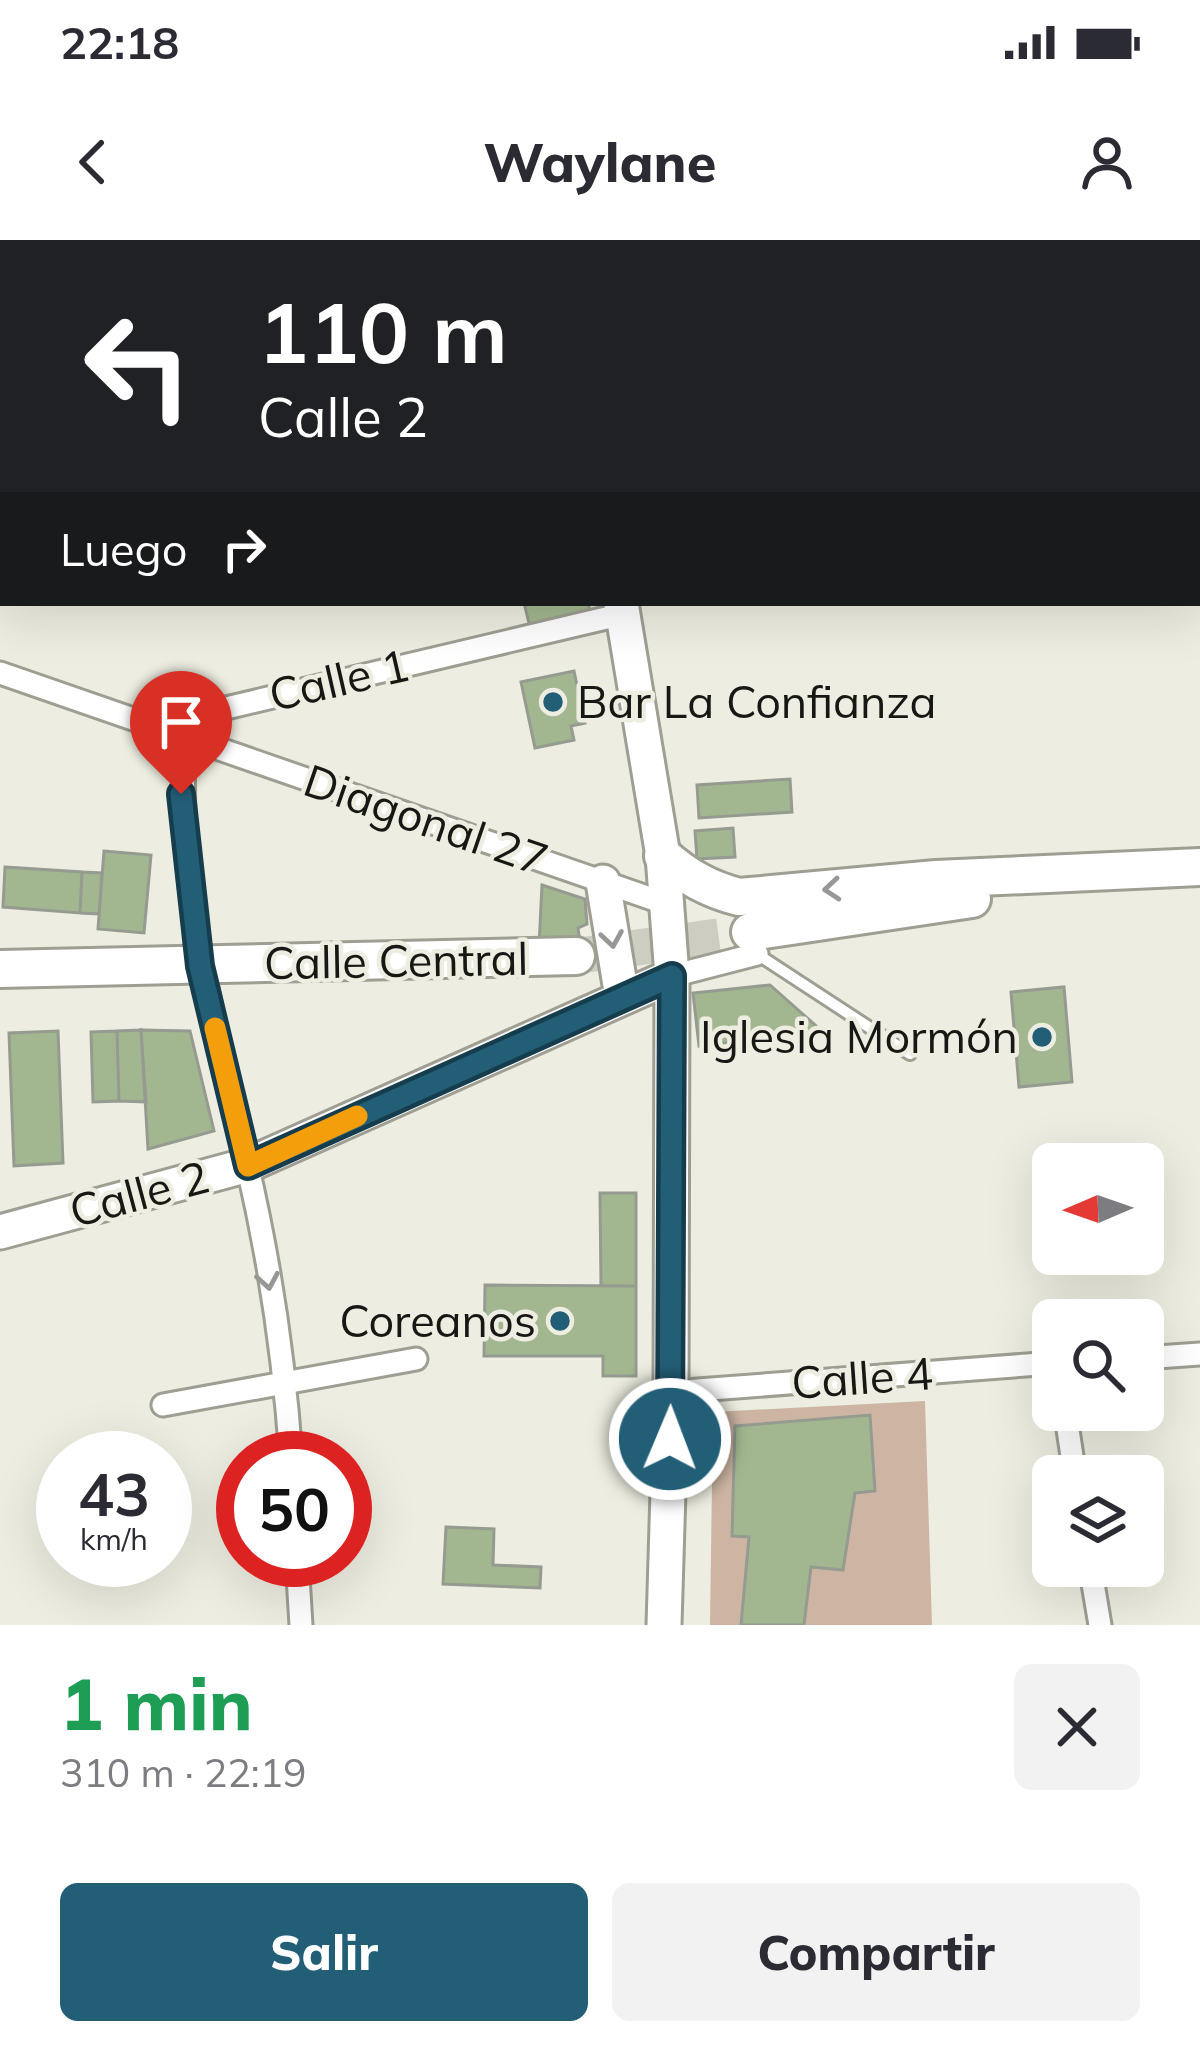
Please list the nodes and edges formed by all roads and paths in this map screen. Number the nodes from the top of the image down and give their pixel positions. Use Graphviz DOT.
graph roads {
  1 [pos="622,609"];
  2 [pos="0,673"];
  3 [pos="185,736"];
  4 [pos="663,856"];
  5 [pos="1200,867"];
  6 [pos="603,882"];
  7 [pos="667,904"];
  8 [pos="753,943"];
  9 [pos="576,956"];
  10 [pos="200,966"];
  11 [pos="0,969"];
  12 [pos="672,976"];
  13 [pos="622,997"];
  14 [pos="910,1054"];
  15 [pos="248,1166"];
  16 [pos="0,1232"];
  17 [pos="1200,1354"];
  18 [pos="1164,1357"];
  19 [pos="416,1359"];
  20 [pos="1032,1366"];
  21 [pos="286,1383"];
  22 [pos="671,1392"];
  23 [pos="163,1405"];
  24 [pos="289,1431"];
  25 [pos="299,1587"];
  26 [pos="1094,1587"];
  27 [pos="301,1625"];
  28 [pos="664,1625"];
  29 [pos="1100,1625"];
  1 -- 3 [label="street, Calle 1"];
  1 -- 4 [label="main road"];
  2 -- 3 [label="street"];
  3 -- 6 [label="street, Diagonal 27"];
  3 -- 10 [label="street"];
  5 -- 4 [label="main road, one-way"];
  4 -- 7 [label="main road"];
  5 -- 8 [label="main road"];
  6 -- 7 [label="street, Diagonal 27"];
  6 -- 13 [label="main road, one-way"];
  7 -- 12 [label="main road"];
  8 -- 12 [label="street"];
  8 -- 14 [label="lane"];
  9 -- 10 [label="main road, Calle Central"];
  10 -- 11 [label="main road, Calle Central"];
  10 -- 15 [label="street"];
  12 -- 13 [label="main road, Calle 2"];
  12 -- 22 [label="main road"];
  13 -- 15 [label="main road, Calle 2"];
  15 -- 16 [label="main road, Calle 2"];
  15 -- 21 [label="street, one-way"];
  17 -- 18 [label="street"];
  19 -- 21 [label="street"];
  20 -- 22 [label="street, Calle 4"];
  21 -- 23 [label="street"];
  21 -- 24 [label="street"];
  22 -- 28 [label="main road"];
  25 -- 27 [label="street"];
  26 -- 29 [label="street"];
}
